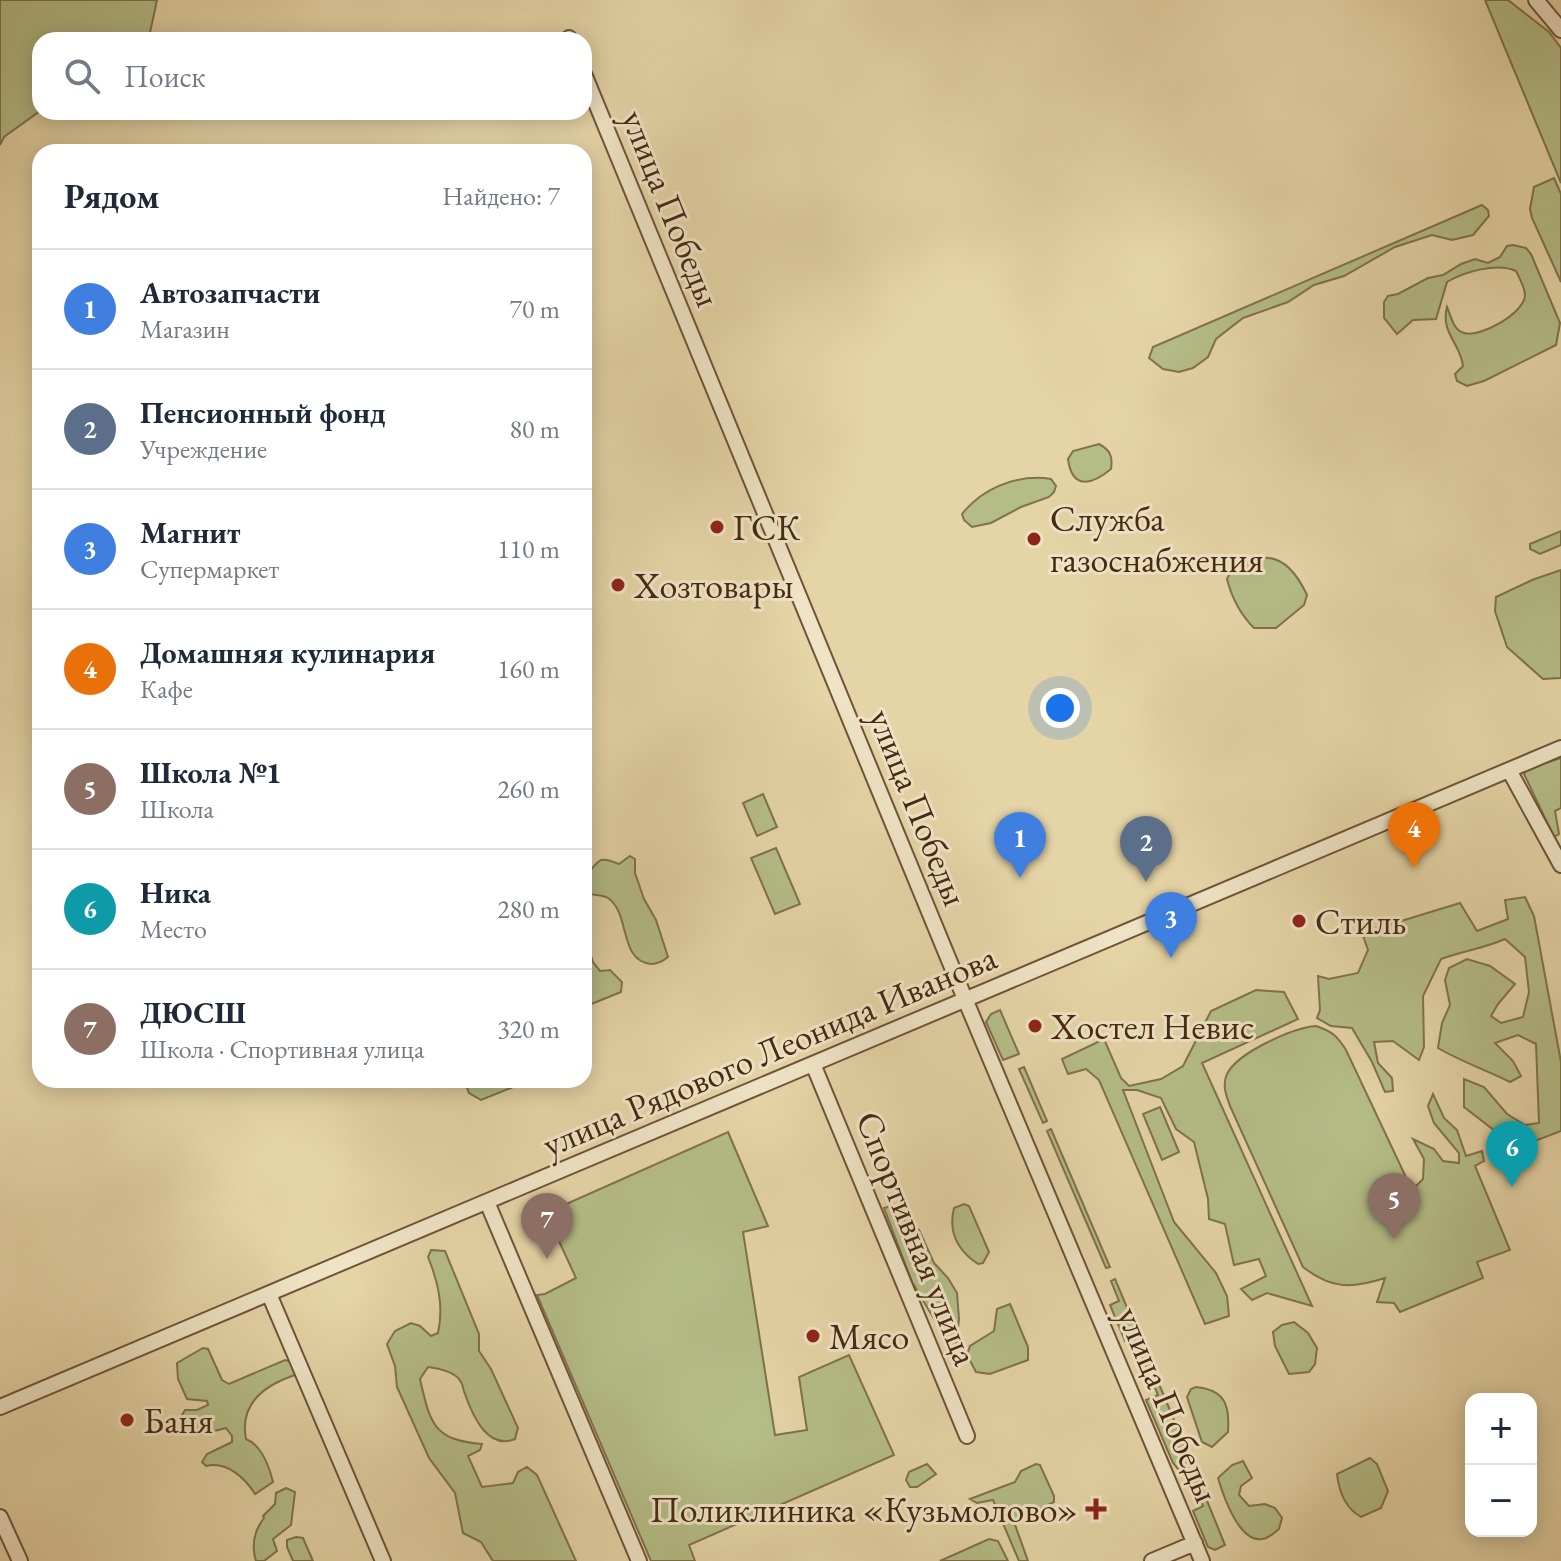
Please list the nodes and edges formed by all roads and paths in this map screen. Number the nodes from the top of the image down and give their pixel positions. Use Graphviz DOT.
graph roads {
  1 [pos="1536,0"];
  2 [pos="1561,30"];
  3 [pos="592,93"];
  4 [pos="1561,748"];
  5 [pos="1509,770"];
  6 [pos="1561,865"];
  7 [pos="965,999"];
  8 [pos="813,1064"];
  9 [pos="487,1202"];
  10 [pos="269,1294"];
  11 [pos="0,1407"];
  12 [pos="967,1436"];
  13 [pos="0,1517"];
  14 [pos="1195,1543"];
  15 [pos="20,1561"];
  16 [pos="383,1561"];
  17 [pos="639,1561"];
  18 [pos="1152,1561"];
  19 [pos="1202,1561"];
  1 -- 2 [label="street"];
  3 -- 7 [label="street, улица Победы"];
  4 -- 5 [label="street, улица Рядового Леонида Иванова"];
  5 -- 6 [label="street"];
  5 -- 7 [label="street, улица Рядового Леонида Иванова"];
  7 -- 8 [label="street, улица Рядового Леонида Иванова"];
  7 -- 14 [label="street, улица Победы"];
  8 -- 9 [label="street, улица Рядового Леонида Иванова"];
  8 -- 12 [label="street, Спортивная улица"];
  9 -- 10 [label="street, улица Рядового Леонида Иванова"];
  9 -- 17 [label="street"];
  10 -- 11 [label="street, улица Рядового Леонида Иванова"];
  10 -- 16 [label="street"];
  13 -- 15 [label="street"];
  14 -- 18 [label="street"];
  14 -- 19 [label="street, улица Победы"];
}
